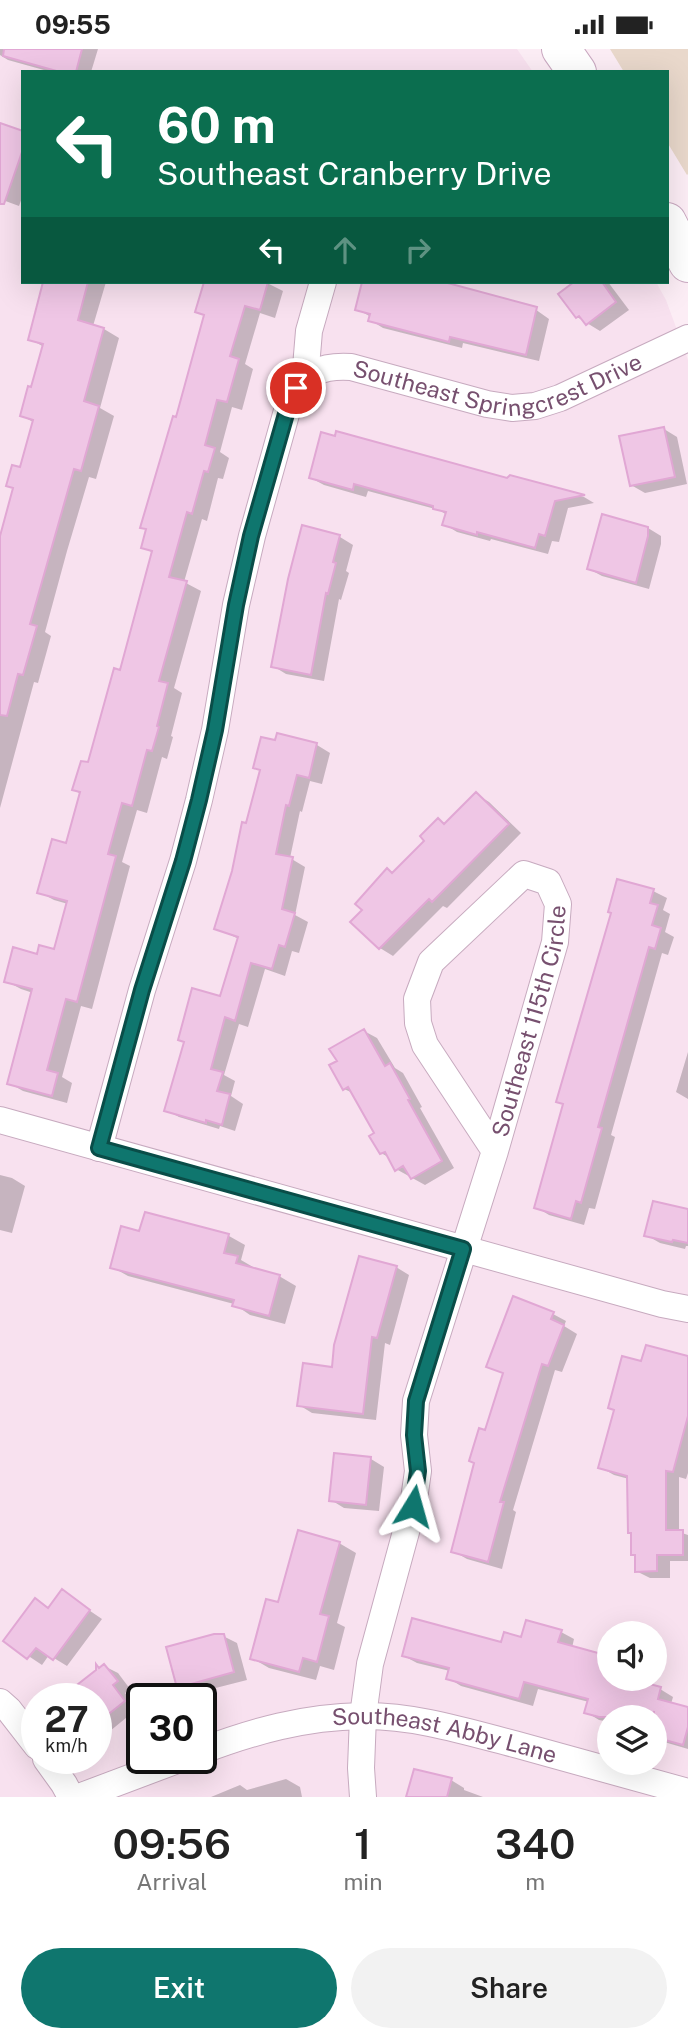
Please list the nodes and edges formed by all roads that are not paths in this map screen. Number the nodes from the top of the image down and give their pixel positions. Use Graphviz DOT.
graph roads {
  1 [pos="561,49"];
  2 [pos="576,70"];
  3 [pos="669,226"];
  4 [pos="688,263"];
  5 [pos="322,284"];
  6 [pos="688,338"];
  7 [pos="306,379"];
  8 [pos="0,1120"];
  9 [pos="99,1148"];
  10 [pos="495,1151"];
  11 [pos="463,1249"];
  12 [pos="688,1309"];
  13 [pos="0,1702"];
  14 [pos="363,1716"];
  15 [pos="21,1725"];
  16 [pos="217,1745"];
  17 [pos="57,1774"];
  18 [pos="140,1774"];
  19 [pos="688,1792"];
  20 [pos="71,1797"];
  21 [pos="79,1797"];
  22 [pos="363,1797"];
  1 -- 2 [label="street"];
  3 -- 4 [label="street"];
  5 -- 7 [label="street"];
  6 -- 7 [label="street, Southeast Springcrest Drive"];
  7 -- 9 [label="street"];
  8 -- 9 [label="street"];
  9 -- 11 [label="street"];
  10 -- 10 [label="street, Southeast 115th Circle"];
  10 -- 11 [label="street, Southeast 115th Circle"];
  11 -- 12 [label="street"];
  11 -- 14 [label="street, Southeast 115th Circle"];
  13 -- 15 [label="street"];
  14 -- 16 [label="street, Southeast Abby Lane"];
  14 -- 19 [label="street, Southeast Abby Lane"];
  14 -- 22 [label="street, Southeast 115th Circle"];
  17 -- 20 [label="street"];
  18 -- 21 [label="street"];
}
